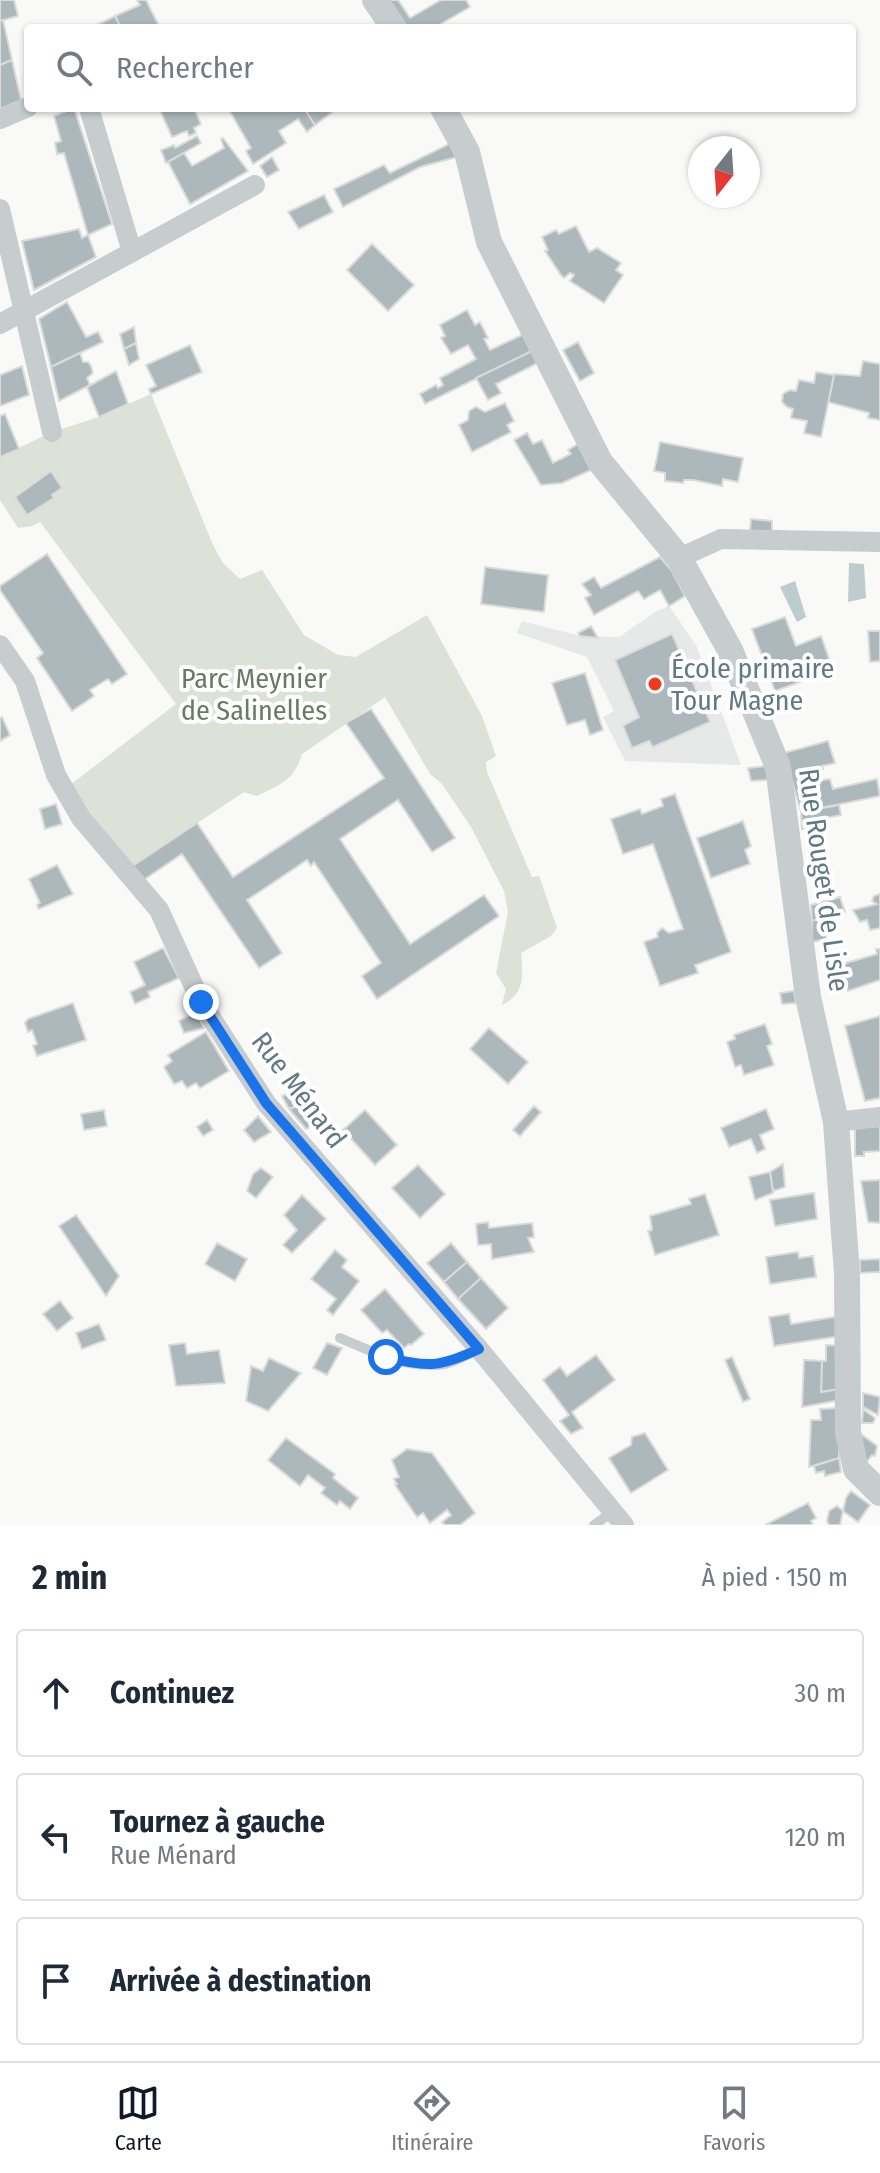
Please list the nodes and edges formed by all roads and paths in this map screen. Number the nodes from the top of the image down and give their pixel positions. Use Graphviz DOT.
graph roads {
  1 [pos="375,0"];
  2 [pos="391,24"];
  3 [pos="24,109"];
  4 [pos="90,112"];
  5 [pos="445,112"];
  6 [pos="0,119"];
  7 [pos="255,185"];
  8 [pos="0,209"];
  9 [pos="132,252"];
  10 [pos="25,311"];
  11 [pos="0,324"];
  12 [pos="52,432"];
  13 [pos="880,542"];
  14 [pos="679,558"];
  15 [pos="0,645"];
  16 [pos="880,1117"];
  17 [pos="836,1122"];
  18 [pos="340,1338"];
  19 [pos="479,1349"];
  20 [pos="880,1493"];
  21 [pos="619,1518"];
  22 [pos="594,1525"];
  1 -- 2 [label="street"];
  3 -- 6 [label="street"];
  4 -- 9 [label="street"];
  5 -- 14 [label="street, Rue Rouget de Lisle"];
  7 -- 9 [label="street"];
  8 -- 10 [label="street"];
  9 -- 10 [label="street"];
  10 -- 11 [label="street"];
  10 -- 12 [label="street"];
  13 -- 14 [label="street"];
  14 -- 17 [label="street, Rue Rouget de Lisle"];
  15 -- 19 [label="street, Rue Ménard"];
  16 -- 17 [label="street"];
  17 -- 20 [label="street, Rue Rouget de Lisle"];
  18 -- 19 [label="lane"];
  19 -- 21 [label="street, Rue Ménard"];
  21 -- 22 [label="lane"];
}
